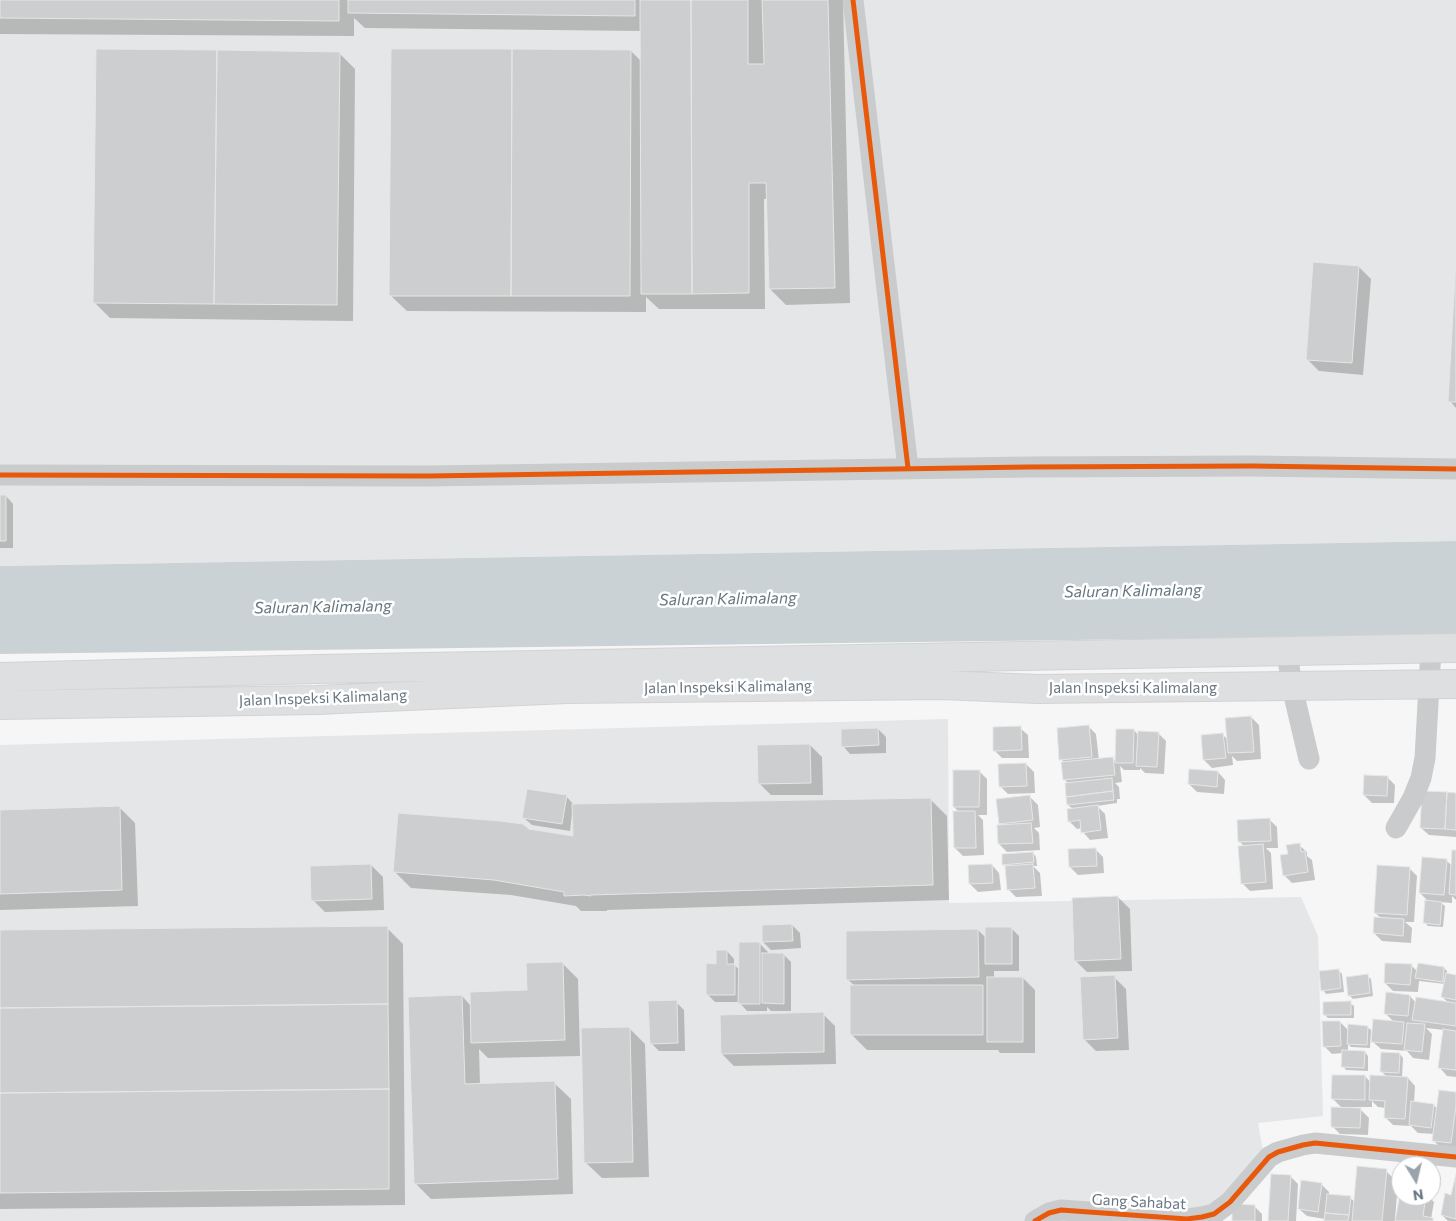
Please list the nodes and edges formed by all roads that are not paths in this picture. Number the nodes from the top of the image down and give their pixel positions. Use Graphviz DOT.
graph roads {
  1 [pos="853,0"];
  2 [pos="908,468"];
  3 [pos="1456,469"];
  4 [pos="0,475"];
  5 [pos="1444,648"];
  6 [pos="1287,652"];
  7 [pos="317,670"];
  8 [pos="156,674"];
  9 [pos="0,677"];
  10 [pos="1456,684"];
  11 [pos="1429,685"];
  12 [pos="1292,687"];
  13 [pos="317,700"];
  14 [pos="157,703"];
  15 [pos="0,705"];
  16 [pos="1309,759"];
  17 [pos="1396,828"];
  18 [pos="1456,1157"];
  19 [pos="1223,1215"];
  20 [pos="1035,1221"];
  1 -- 2 [label="street"];
  2 -- 3 [label="street"];
  2 -- 4 [label="street"];
  5 -- 6 [label="main road, Jalan Inspeksi Kalimalang"];
  5 -- 11 [label="street"];
  6 -- 7 [label="main road, Jalan Inspeksi Kalimalang"];
  6 -- 12 [label="street"];
  7 -- 8 [label="main road, Jalan Inspeksi Kalimalang"];
  7 -- 13 [label="main road"];
  8 -- 9 [label="main road, Jalan Inspeksi Kalimalang"];
  8 -- 14 [label="main road"];
  10 -- 11 [label="main road, Jalan Inspeksi Kalimalang"];
  11 -- 12 [label="main road, Jalan Inspeksi Kalimalang"];
  11 -- 17 [label="street"];
  12 -- 13 [label="main road, Jalan Inspeksi Kalimalang"];
  12 -- 16 [label="street"];
  13 -- 14 [label="main road, Jalan Inspeksi Kalimalang"];
  14 -- 15 [label="main road, Jalan Inspeksi Kalimalang"];
  18 -- 19 [label="street, Gang Sahabat"];
  19 -- 20 [label="street, Gang Sahabat"];
}
